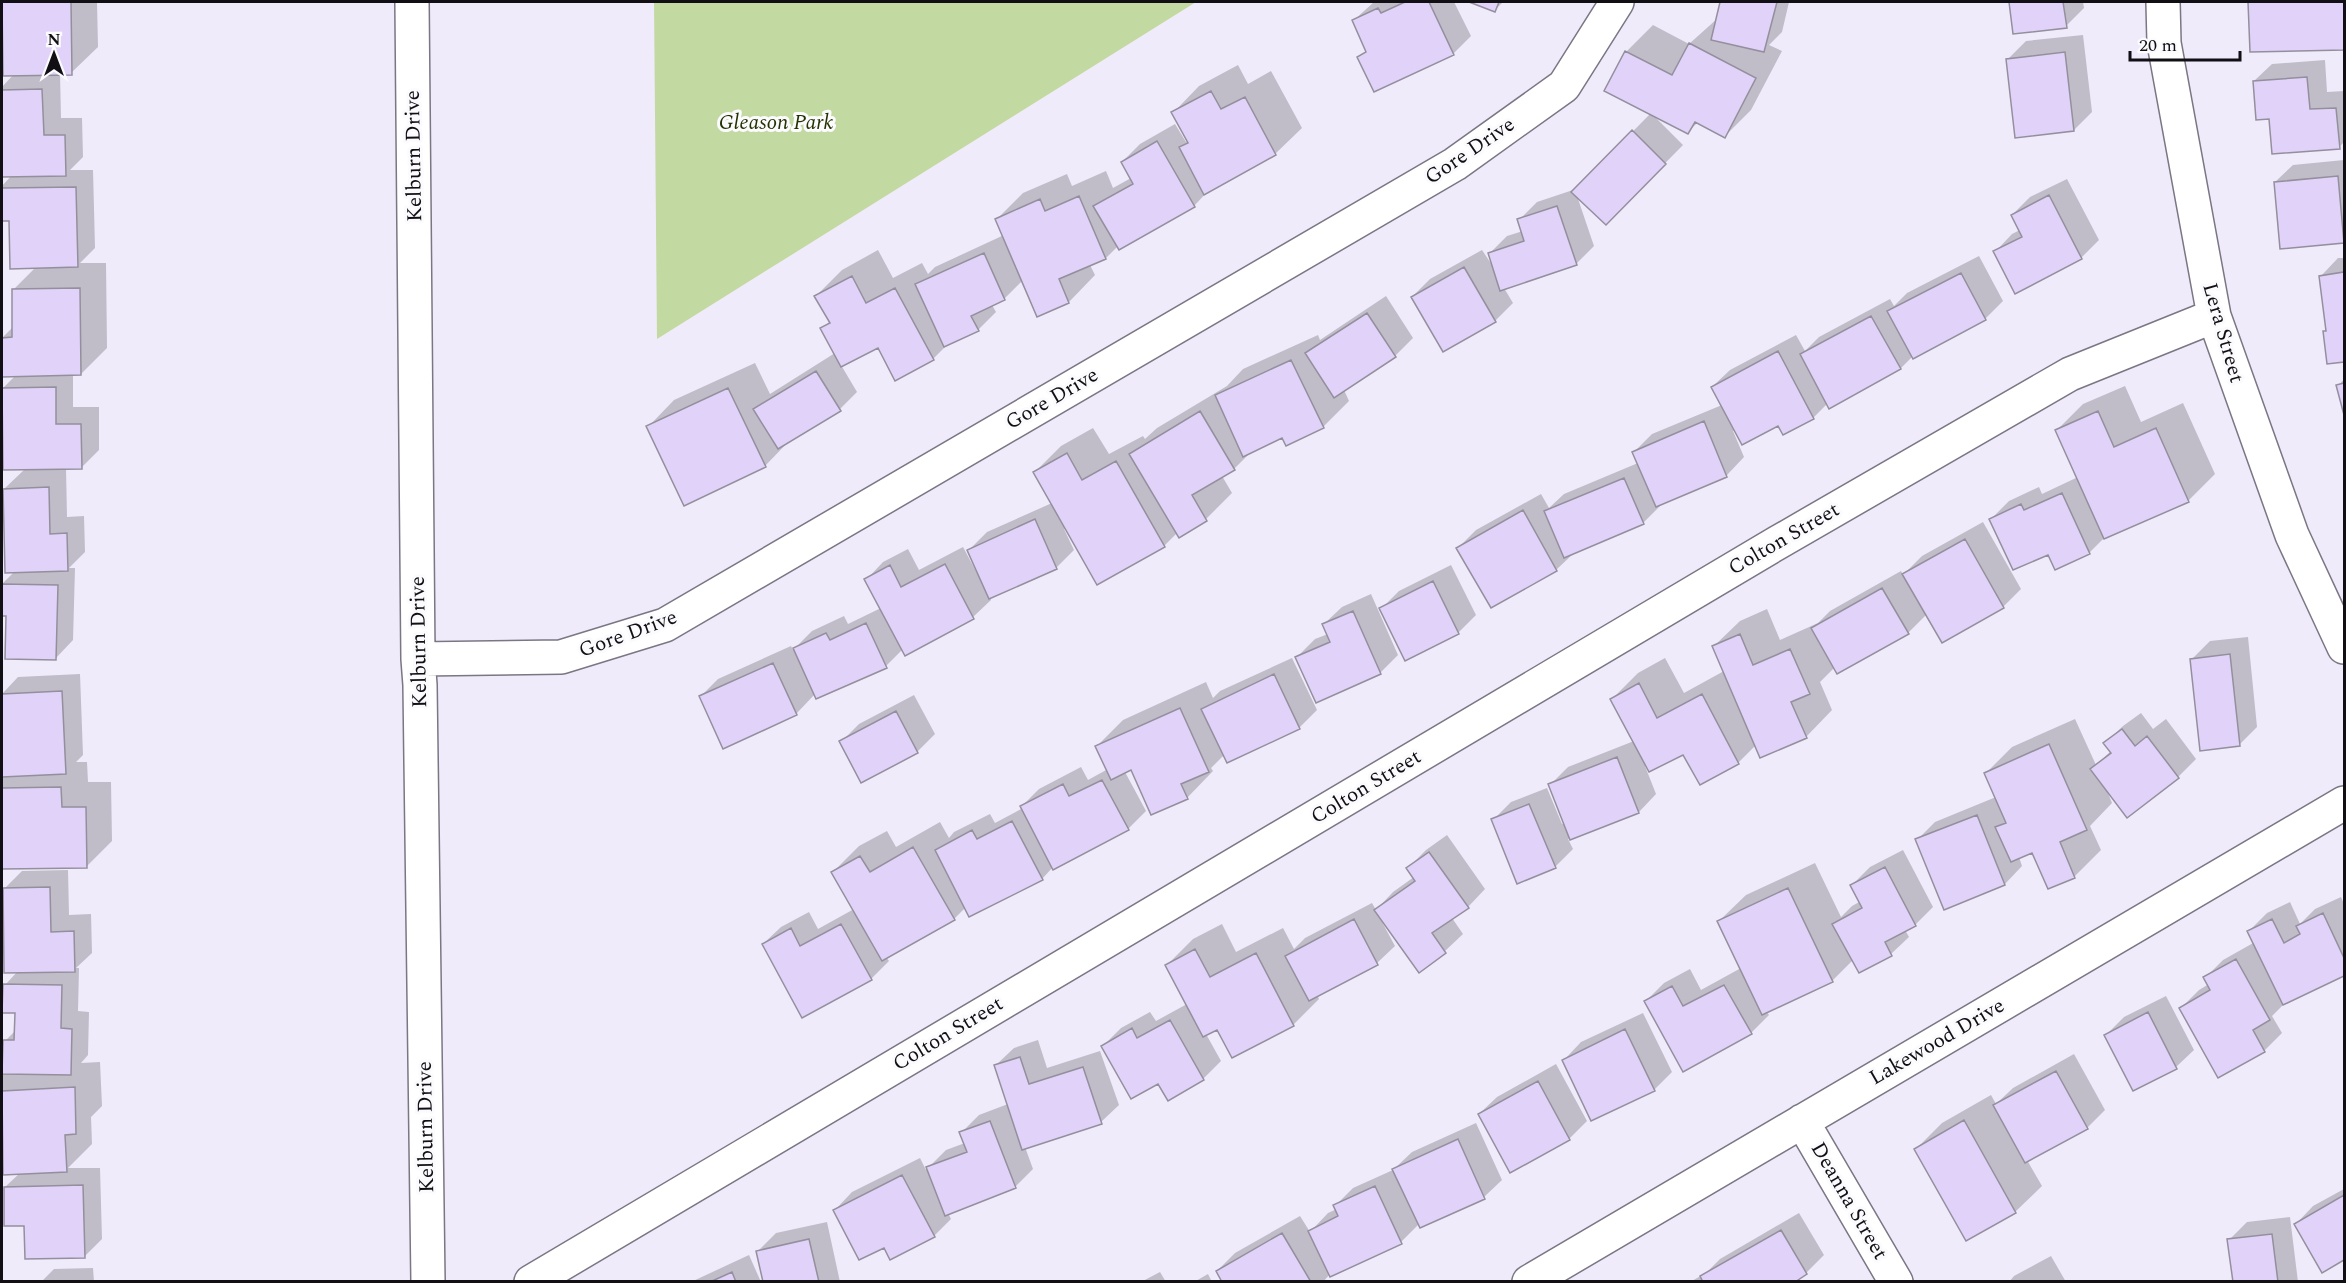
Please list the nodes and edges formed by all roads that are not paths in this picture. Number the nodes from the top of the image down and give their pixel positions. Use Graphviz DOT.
graph roads {
  1 [pos="412,2"];
  2 [pos="1617,2"];
  3 [pos="2163,2"];
  4 [pos="2214,316"];
  5 [pos="2344,647"];
  6 [pos="418,659"];
  7 [pos="2344,804"];
  8 [pos="1802,1121"];
  9 [pos="428,1281"];
  10 [pos="531,1281"];
  11 [pos="1529,1281"];
  12 [pos="1896,1281"];
  1 -- 6 [label="street, Kelburn Drive"];
  2 -- 6 [label="street, Gore Drive"];
  3 -- 4 [label="street, Lera Street"];
  4 -- 5 [label="street, Lera Street"];
  4 -- 10 [label="street, Colton Street"];
  6 -- 9 [label="street, Kelburn Drive"];
  7 -- 8 [label="street, Lakewood Drive"];
  8 -- 11 [label="street, Lakewood Drive"];
  8 -- 12 [label="street, Deanna Street"];
}
